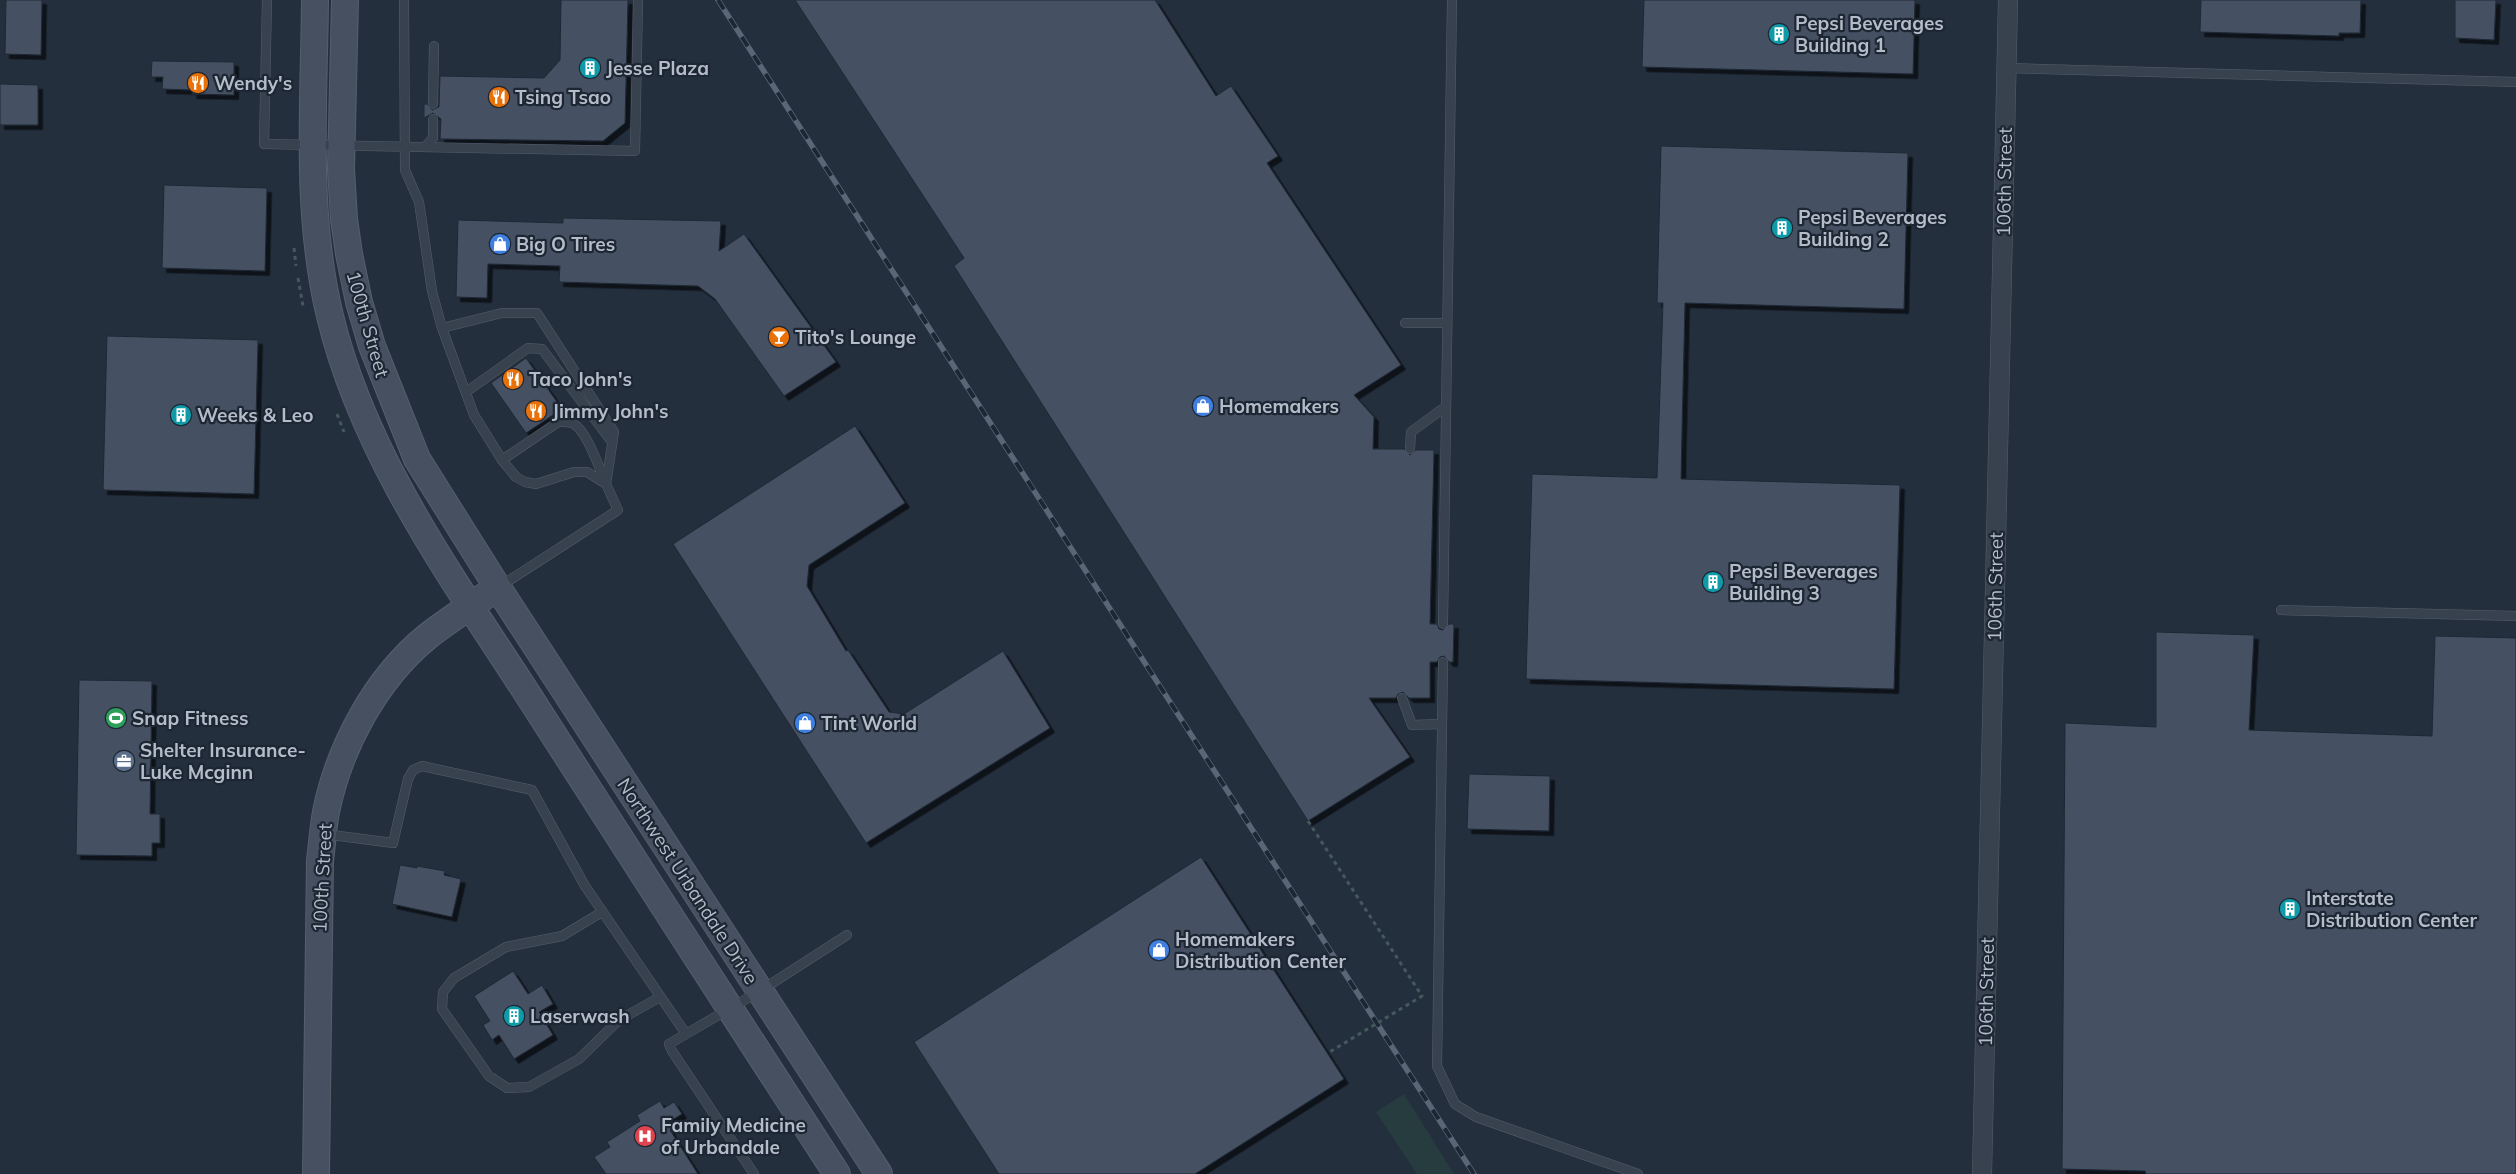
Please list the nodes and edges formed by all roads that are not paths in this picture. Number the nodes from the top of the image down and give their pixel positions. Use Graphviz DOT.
graph roads {
  1 [pos="267,0"];
  2 [pos="315,0"];
  3 [pos="345,0"];
  4 [pos="404,0"];
  5 [pos="638,0"];
  6 [pos="1452,0"];
  7 [pos="2008,0"];
  8 [pos="434,46"];
  9 [pos="2007,68"];
  10 [pos="2516,82"];
  11 [pos="433,104"];
  12 [pos="433,119"];
  13 [pos="314,145"];
  14 [pos="341,145"];
  15 [pos="406,146"];
  16 [pos="425,147"];
  17 [pos="1405,323"];
  18 [pos="1447,323"];
  19 [pos="442,328"];
  20 [pos="466,392"];
  21 [pos="1446,407"];
  22 [pos="612,442"];
  23 [pos="1410,450"];
  24 [pos="502,460"];
  25 [pos="606,484"];
  26 [pos="498,588"];
  27 [pos="471,606"];
  28 [pos="2282,610"];
  29 [pos="2516,616"];
  30 [pos="1443,624"];
  31 [pos="1443,662"];
  32 [pos="1402,698"];
  33 [pos="1441,724"];
  34 [pos="323,834"];
  35 [pos="602,912"];
  36 [pos="847,935"];
  37 [pos="760,991"];
  38 [pos="660,997"];
  39 [pos="729,1008"];
  40 [pos="686,1034"];
  41 [pos="316,1174"];
  42 [pos="754,1174"];
  43 [pos="837,1174"];
  44 [pos="879,1174"];
  45 [pos="1638,1174"];
  46 [pos="1982,1174"];
  1 -- 13 [label="lane"];
  2 -- 13 [label="main road, 100th Street"];
  3 -- 14 [label="main road, 100th Street"];
  4 -- 15 [label="lane"];
  5 -- 16 [label="lane"];
  6 -- 18 [label="lane"];
  7 -- 9 [label="street, 106th Street"];
  8 -- 11 [label="lane"];
  9 -- 10 [label="lane"];
  9 -- 46 [label="street, 106th Street"];
  12 -- 16 [label="lane"];
  13 -- 14 [label="lane"];
  13 -- 27 [label="main road, 100th Street"];
  14 -- 15 [label="lane"];
  14 -- 26 [label="main road, 100th Street"];
  15 -- 16 [label="lane"];
  15 -- 19 [label="lane"];
  17 -- 18 [label="lane"];
  18 -- 21 [label="lane"];
  19 -- 20 [label="lane"];
  19 -- 22 [label="lane"];
  20 -- 22 [label="lane"];
  20 -- 24 [label="lane"];
  21 -- 23 [label="lane"];
  21 -- 30 [label="lane"];
  22 -- 25 [label="lane"];
  24 -- 25 [label="lane"];
  24 -- 25 [label="lane"];
  25 -- 26 [label="lane"];
  26 -- 27 [label="main road, 100th Street"];
  26 -- 37 [label="main road, Northwest Urbandale Drive"];
  27 -- 34 [label="main road, 100th Street"];
  27 -- 39 [label="main road, Northwest Urbandale Drive"];
  28 -- 29 [label="lane"];
  31 -- 33 [label="lane"];
  32 -- 33 [label="lane"];
  33 -- 45 [label="lane"];
  34 -- 35 [label="lane"];
  34 -- 41 [label="main road, 100th Street"];
  35 -- 38 [label="lane"];
  35 -- 38 [label="lane"];
  36 -- 37 [label="lane"];
  37 -- 39 [label="lane"];
  37 -- 44 [label="main road, Northwest Urbandale Drive"];
  38 -- 40 [label="lane"];
  39 -- 40 [label="lane"];
  39 -- 43 [label="main road, Northwest Urbandale Drive"];
  40 -- 42 [label="lane"];
}
